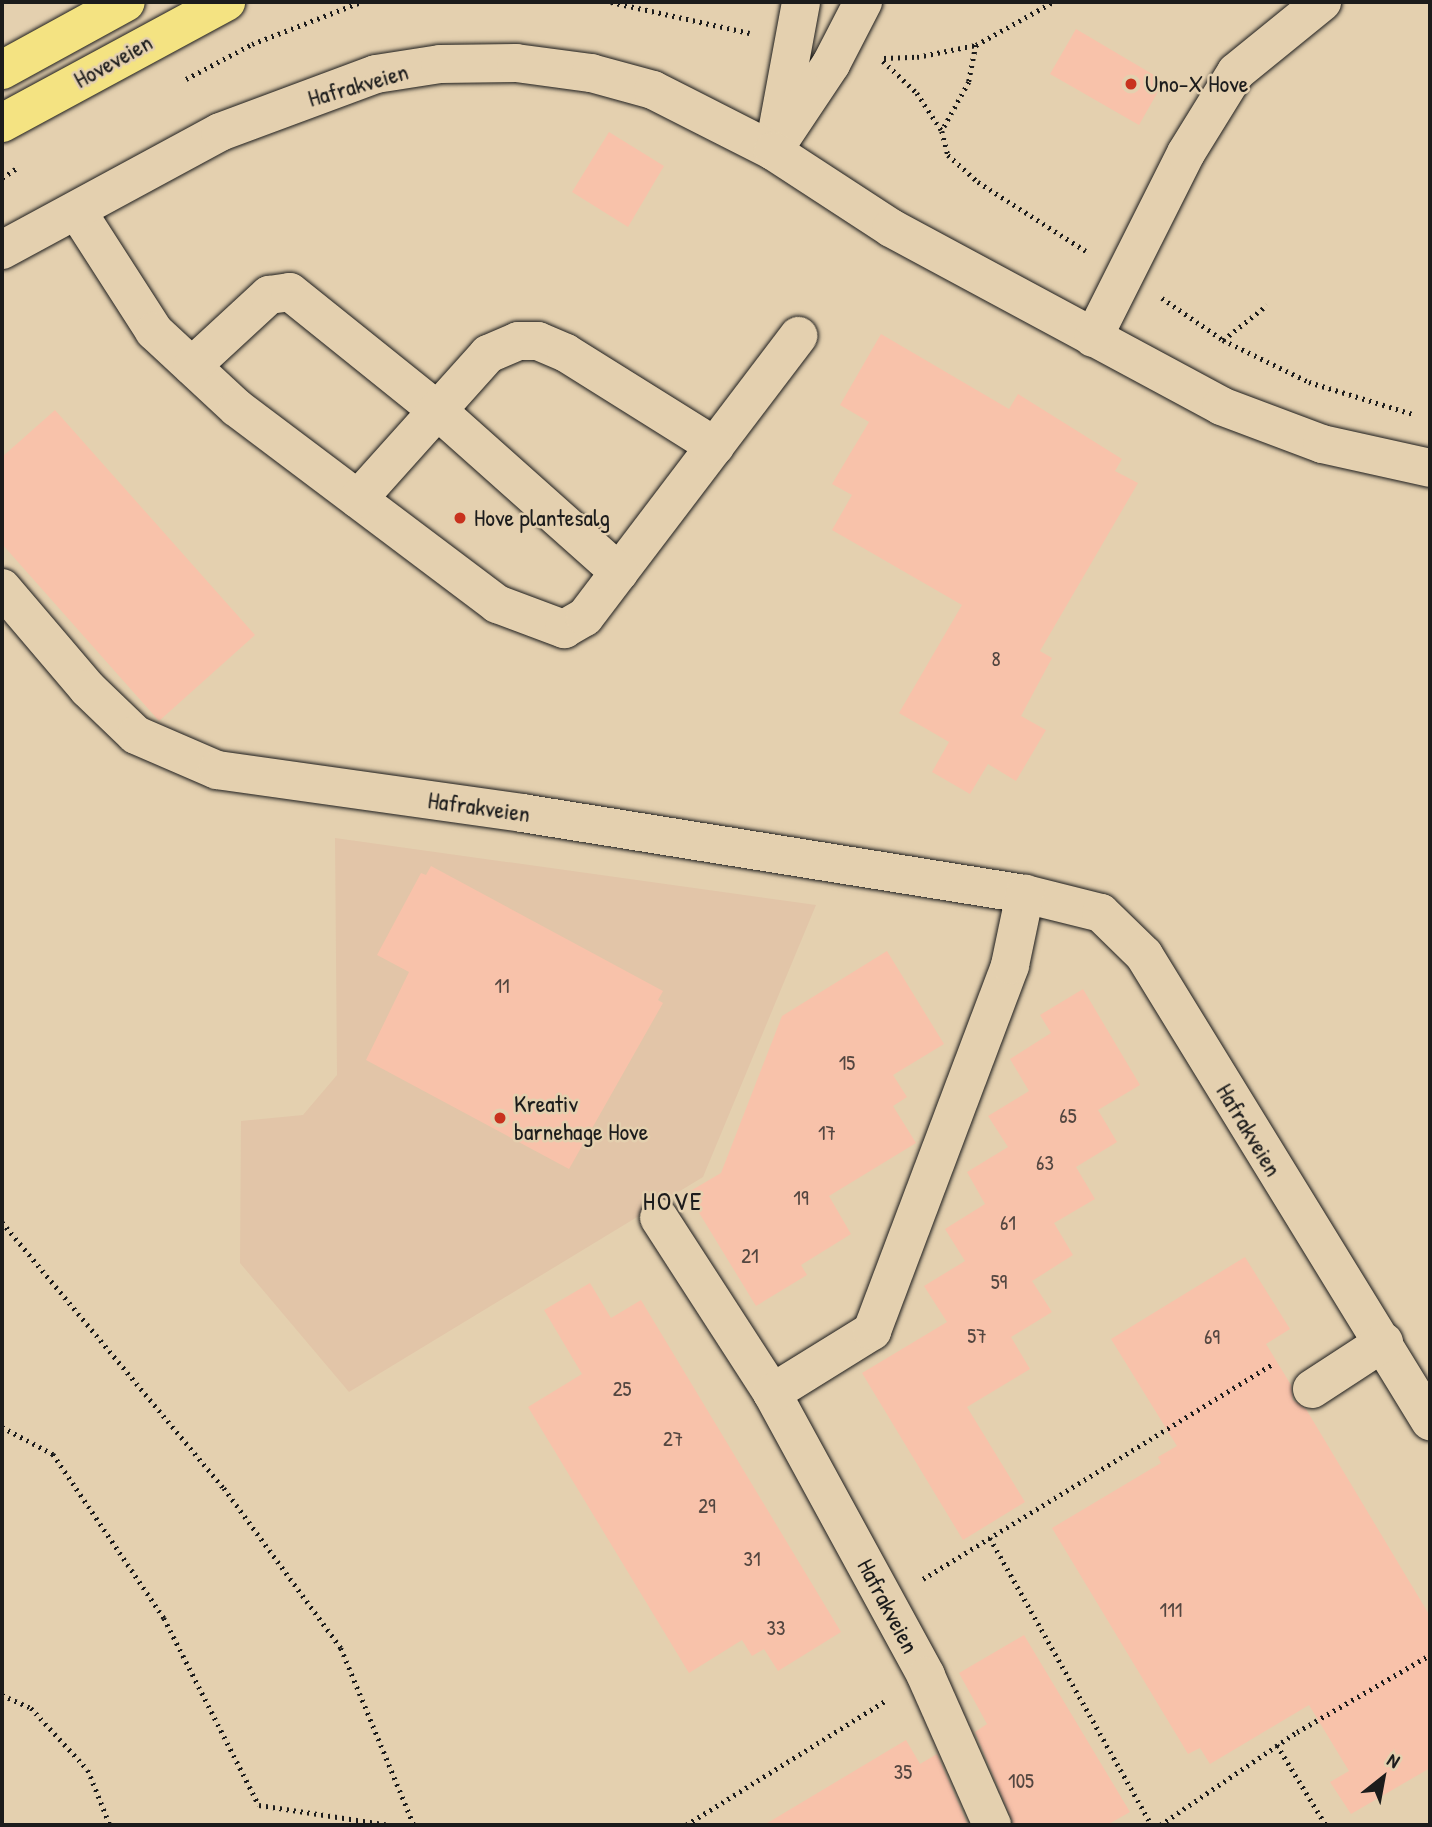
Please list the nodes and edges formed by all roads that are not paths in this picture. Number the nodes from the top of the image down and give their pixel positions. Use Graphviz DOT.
graph roads {
  1 [pos="126,2"];
  2 [pos="226,2"];
  3 [pos="802,2"];
  4 [pos="863,2"];
  5 [pos="1322,2"];
  6 [pos="2,69"];
  7 [pos="2,123"];
  8 [pos="773,151"];
  9 [pos="77,211"];
  10 [pos="2,250"];
  11 [pos="798,336"];
  12 [pos="1093,338"];
  13 [pos="192,366"];
  14 [pos="437,410"];
  15 [pos="715,446"];
  16 [pos="1430,468"];
  17 [pos="358,499"];
  18 [pos="619,572"];
  19 [pos="2,588"];
  20 [pos="1025,894"];
  21 [pos="659,1218"];
  22 [pos="1384,1342"];
  23 [pos="1312,1389"];
  24 [pos="772,1393"];
  25 [pos="1430,1421"];
  26 [pos="992,1825"];
  1 -- 6 [label="main road, Hoveveien"];
  2 -- 7 [label="main road, Hoveveien"];
  3 -- 8 [label="street"];
  4 -- 8 [label="street"];
  5 -- 12 [label="street"];
  8 -- 9 [label="street, Hafrakveien"];
  8 -- 12 [label="street, Hafrakveien"];
  9 -- 10 [label="street, Hafrakveien"];
  9 -- 13 [label="street"];
  11 -- 15 [label="street"];
  12 -- 16 [label="street, Hafrakveien"];
  13 -- 14 [label="street"];
  13 -- 17 [label="street"];
  14 -- 15 [label="street"];
  14 -- 17 [label="street"];
  14 -- 18 [label="street"];
  15 -- 18 [label="street"];
  17 -- 18 [label="street"];
  19 -- 20 [label="street, Hafrakveien"];
  20 -- 22 [label="street, Hafrakveien"];
  20 -- 24 [label="street"];
  21 -- 24 [label="street, Hafrakveien"];
  22 -- 23 [label="street"];
  22 -- 25 [label="street, Hafrakveien"];
  24 -- 26 [label="street, Hafrakveien"];
}
